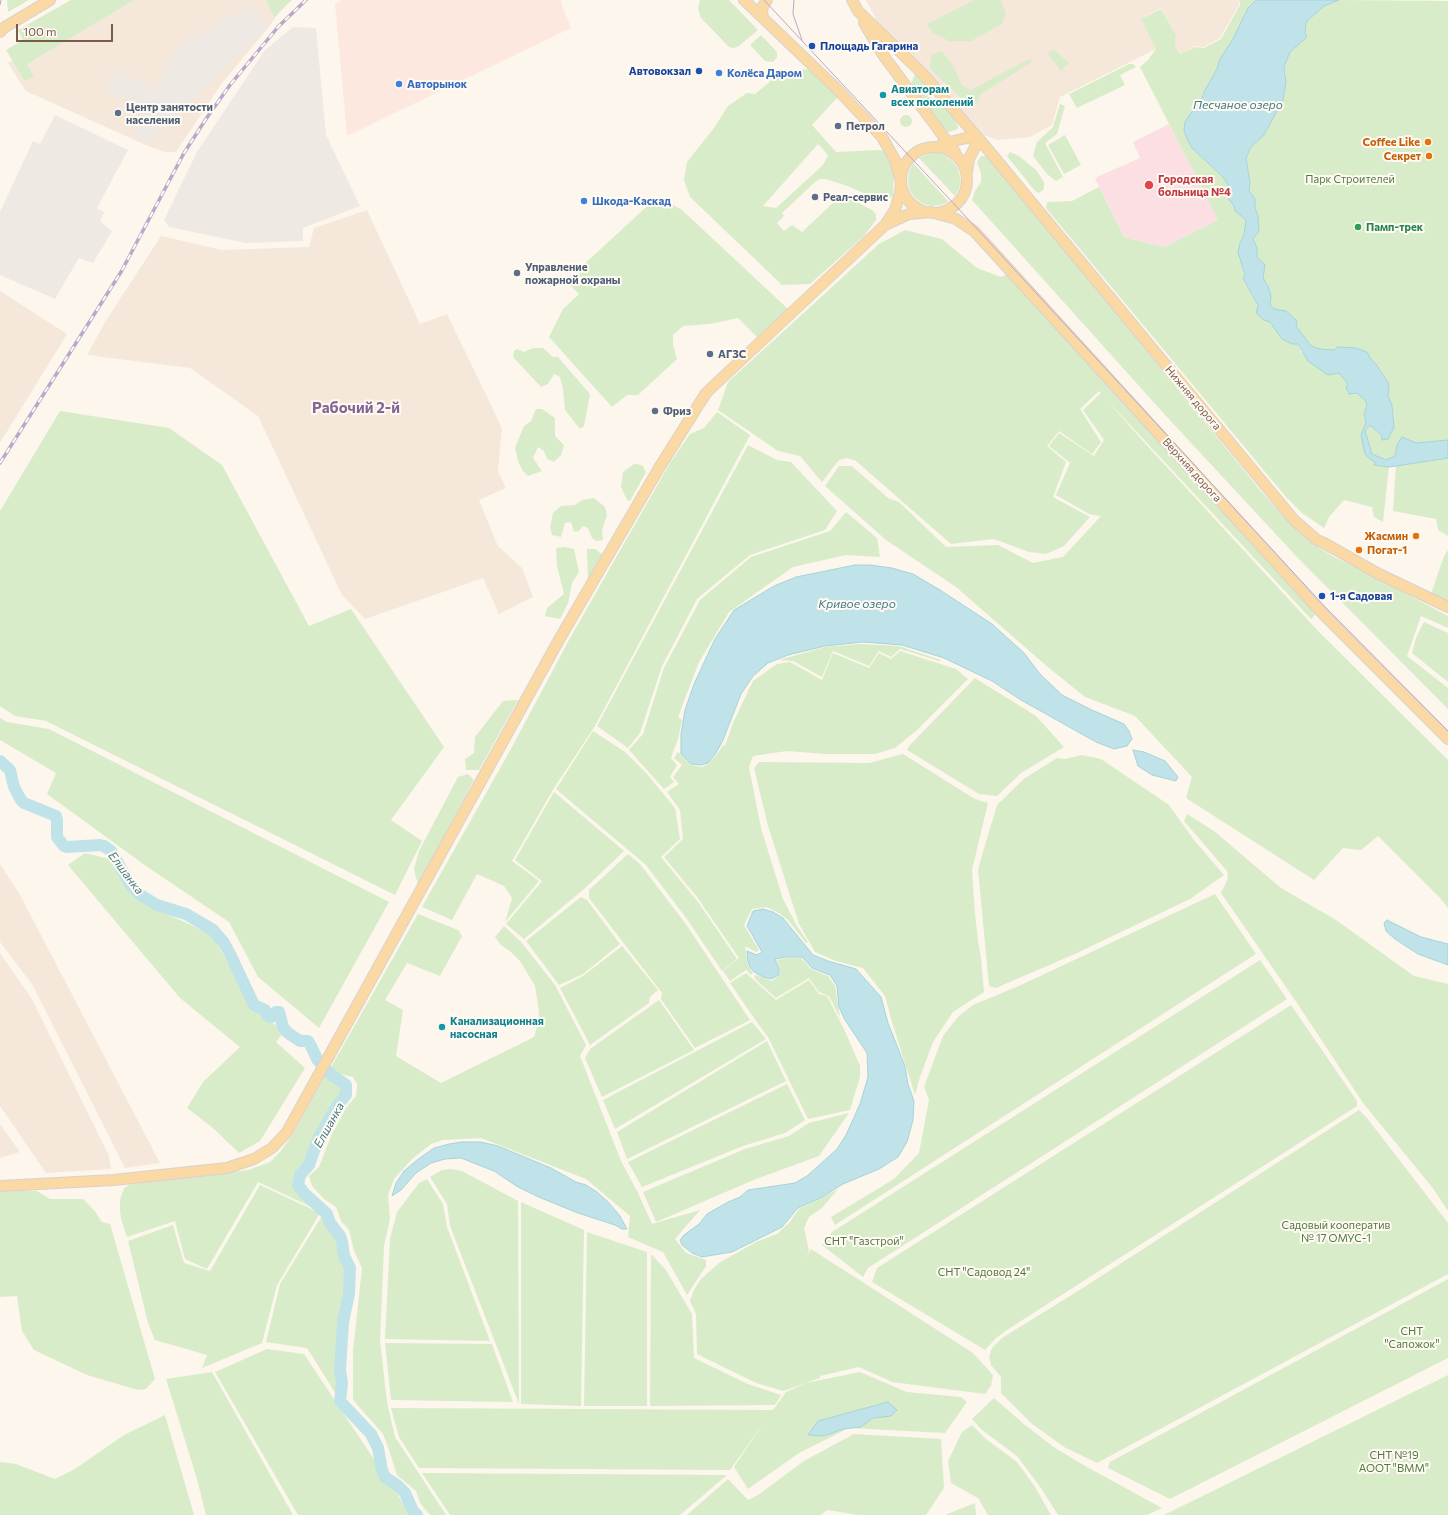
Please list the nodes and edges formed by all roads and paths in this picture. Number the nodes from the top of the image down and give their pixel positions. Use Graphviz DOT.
graph roads {
  1 [pos="50,0"];
  2 [pos="744,0"];
  3 [pos="767,0"];
  4 [pos="852,0"];
  5 [pos="858,11"];
  6 [pos="763,18"];
  7 [pos="0,32"];
  8 [pos="979,139"];
  9 [pos="947,143"];
  10 [pos="934,147"];
  11 [pos="960,159"];
  12 [pos="967,174"];
  13 [pos="901,183"];
  14 [pos="931,212"];
  15 [pos="885,225"];
  16 [pos="1448,607"];
  17 [pos="1448,739"];
  18 [pos="0,1186"];
  1 -- 7 [label="main road"];
  2 -- 6 [label="main road"];
  3 -- 6 [label="main road"];
  4 -- 5 [label="main road"];
  5 -- 8 [label="main road, Нижняя дорога"];
  5 -- 9 [label="main road"];
  6 -- 13 [label="main road"];
  8 -- 9 [label="main road"];
  8 -- 12 [label="main road"];
  8 -- 16 [label="main road, Нижняя дорога"];
  9 -- 10 [label="main road"];
  9 -- 11 [label="main road"];
  10 -- 11 [label="main road"];
  10 -- 13 [label="main road"];
  11 -- 12 [label="main road"];
  12 -- 14 [label="main road"];
  13 -- 14 [label="main road"];
  13 -- 15 [label="main road"];
  14 -- 15 [label="main road"];
  14 -- 17 [label="main road, Верхняя дорога"];
  15 -- 18 [label="main road"];
}
